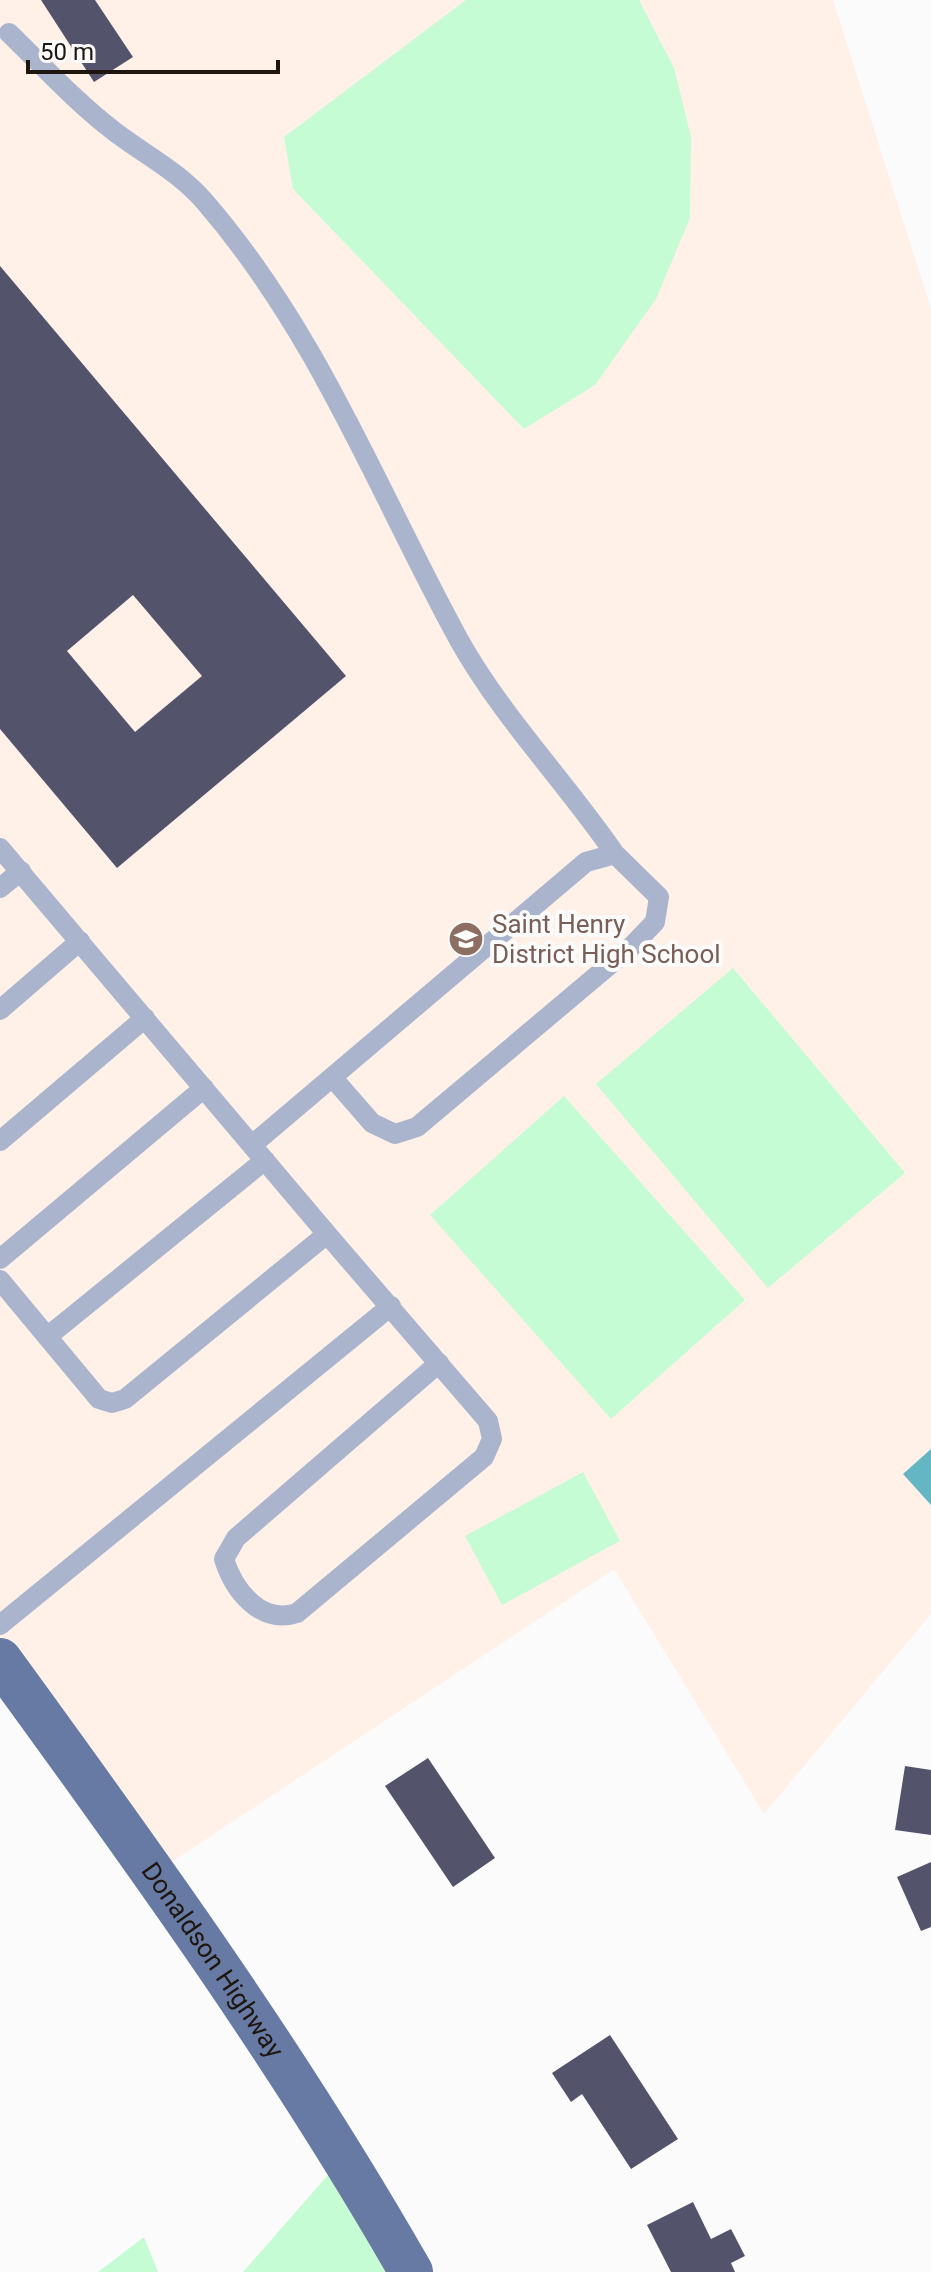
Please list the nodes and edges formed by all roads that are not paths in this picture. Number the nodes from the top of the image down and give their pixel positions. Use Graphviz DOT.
graph roads {
  1 [pos="9,33"];
  2 [pos="0,848"];
  3 [pos="615,854"];
  4 [pos="21,871"];
  5 [pos="0,888"];
  6 [pos="80,941"];
  7 [pos="0,1010"];
  8 [pos="145,1018"];
  9 [pos="332,1077"];
  10 [pos="204,1088"];
  11 [pos="0,1141"];
  12 [pos="258,1152"];
  13 [pos="327,1234"];
  14 [pos="0,1259"];
  15 [pos="0,1280"];
  16 [pos="391,1306"];
  17 [pos="47,1337"];
  18 [pos="439,1363"];
  19 [pos="0,1625"];
  20 [pos="0,1660"];
  21 [pos="411,2272"];
  1 -- 3 [label="lane"];
  2 -- 4 [label="lane"];
  3 -- 9 [label="lane"];
  3 -- 9 [label="lane"];
  4 -- 5 [label="lane"];
  4 -- 6 [label="lane"];
  6 -- 7 [label="lane"];
  6 -- 8 [label="lane"];
  8 -- 10 [label="lane"];
  8 -- 11 [label="lane"];
  9 -- 12 [label="lane"];
  10 -- 12 [label="lane"];
  10 -- 14 [label="lane"];
  12 -- 13 [label="lane"];
  12 -- 17 [label="lane"];
  13 -- 16 [label="lane"];
  13 -- 17 [label="lane"];
  15 -- 17 [label="lane"];
  16 -- 18 [label="lane"];
  16 -- 19 [label="lane"];
  18 -- 18 [label="lane"];
  20 -- 21 [label="main road, Donaldson Highway"];
}
